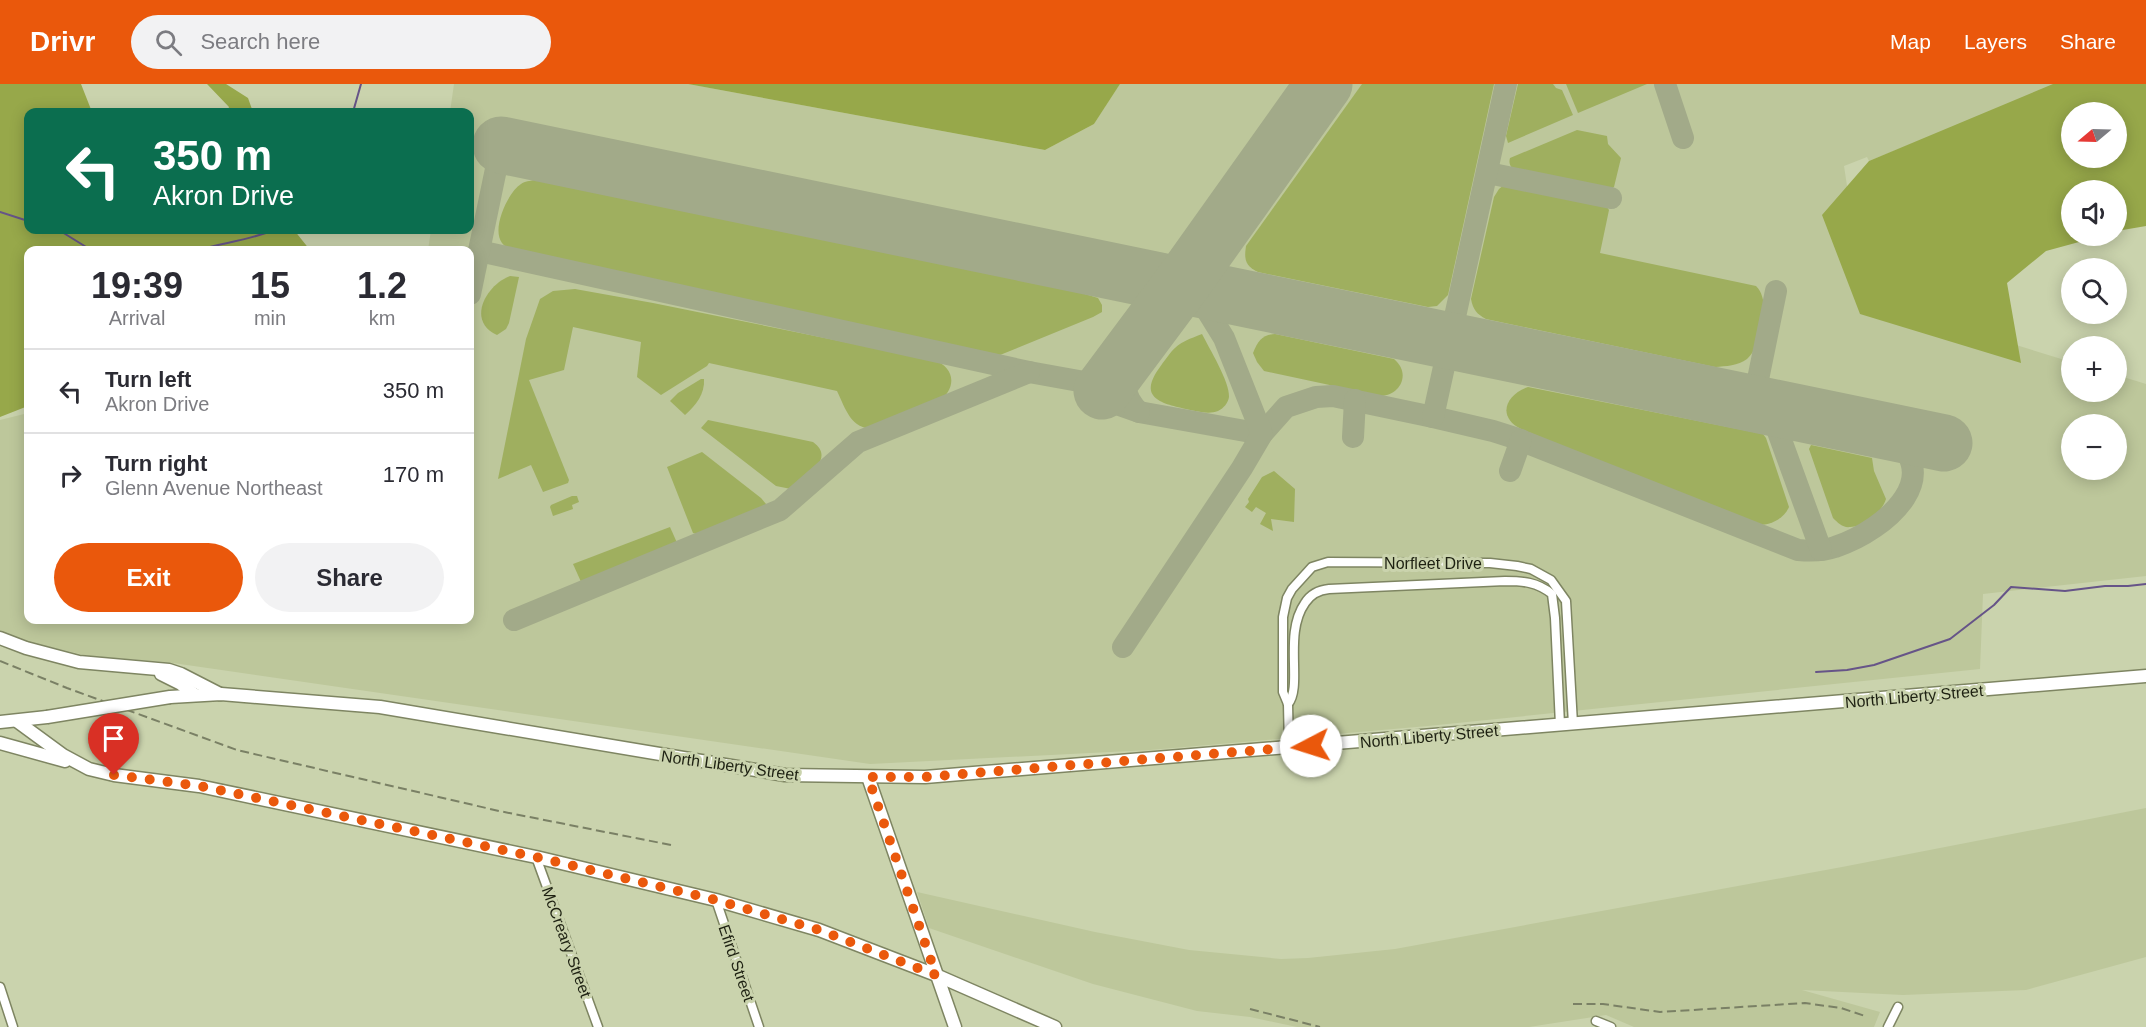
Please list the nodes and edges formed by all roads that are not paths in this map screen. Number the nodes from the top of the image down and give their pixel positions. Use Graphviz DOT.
graph roads {
  1 [pos="1566,605"];
  2 [pos="1555,606"];
  3 [pos="0,638"];
  4 [pos="149,669"];
  5 [pos="1570,675"];
  6 [pos="1558,676"];
  7 [pos="2146,676"];
  8 [pos="221,694"];
  9 [pos="195,695"];
  10 [pos="1288,704"];
  11 [pos="0,722"];
  12 [pos="18,722"];
  13 [pos="1566,725"];
  14 [pos="0,742"];
  15 [pos="1289,748"];
  16 [pos="89,769"];
  17 [pos="868,777"];
  18 [pos="536,857"];
  19 [pos="716,900"];
  20 [pos="936,975"];
  21 [pos="0,987"];
  22 [pos="1898,1007"];
  23 [pos="1596,1021"];
  24 [pos="13,1027"];
  25 [pos="598,1027"];
  26 [pos="759,1027"];
  27 [pos="955,1027"];
  28 [pos="1055,1027"];
  29 [pos="1611,1027"];
  30 [pos="1888,1027"];
  1 -- 2 [label="street"];
  1 -- 5 [label="street, Norfleet Drive"];
  1 -- 10 [label="street, Norfleet Drive"];
  2 -- 6 [label="street"];
  2 -- 10 [label="street, Norfleet Drive"];
  3 -- 4 [label="main road"];
  4 -- 8 [label="main road"];
  4 -- 9 [label="main road"];
  5 -- 6 [label="street"];
  5 -- 13 [label="street, Norfleet Drive"];
  6 -- 13 [label="street"];
  7 -- 13 [label="main road, North Liberty Street"];
  8 -- 9 [label="main road, North Liberty Street"];
  8 -- 17 [label="main road, North Liberty Street"];
  9 -- 12 [label="main road, North Liberty Street, bridge"];
  10 -- 15 [label="street, Norfleet Drive"];
  11 -- 12 [label="main road, North Liberty Street"];
  12 -- 16 [label="main road"];
  13 -- 15 [label="main road, North Liberty Street"];
  14 -- 16 [label="main road"];
  15 -- 17 [label="main road, North Liberty Street"];
  16 -- 18 [label="main road"];
  17 -- 20 [label="main road"];
  18 -- 19 [label="main road"];
  18 -- 25 [label="street, McCreary Street"];
  19 -- 20 [label="main road"];
  19 -- 26 [label="street, Efird Street"];
  20 -- 27 [label="main road"];
  20 -- 28 [label="main road"];
  21 -- 24 [label="street"];
  22 -- 30 [label="street"];
  23 -- 29 [label="street"];
}
